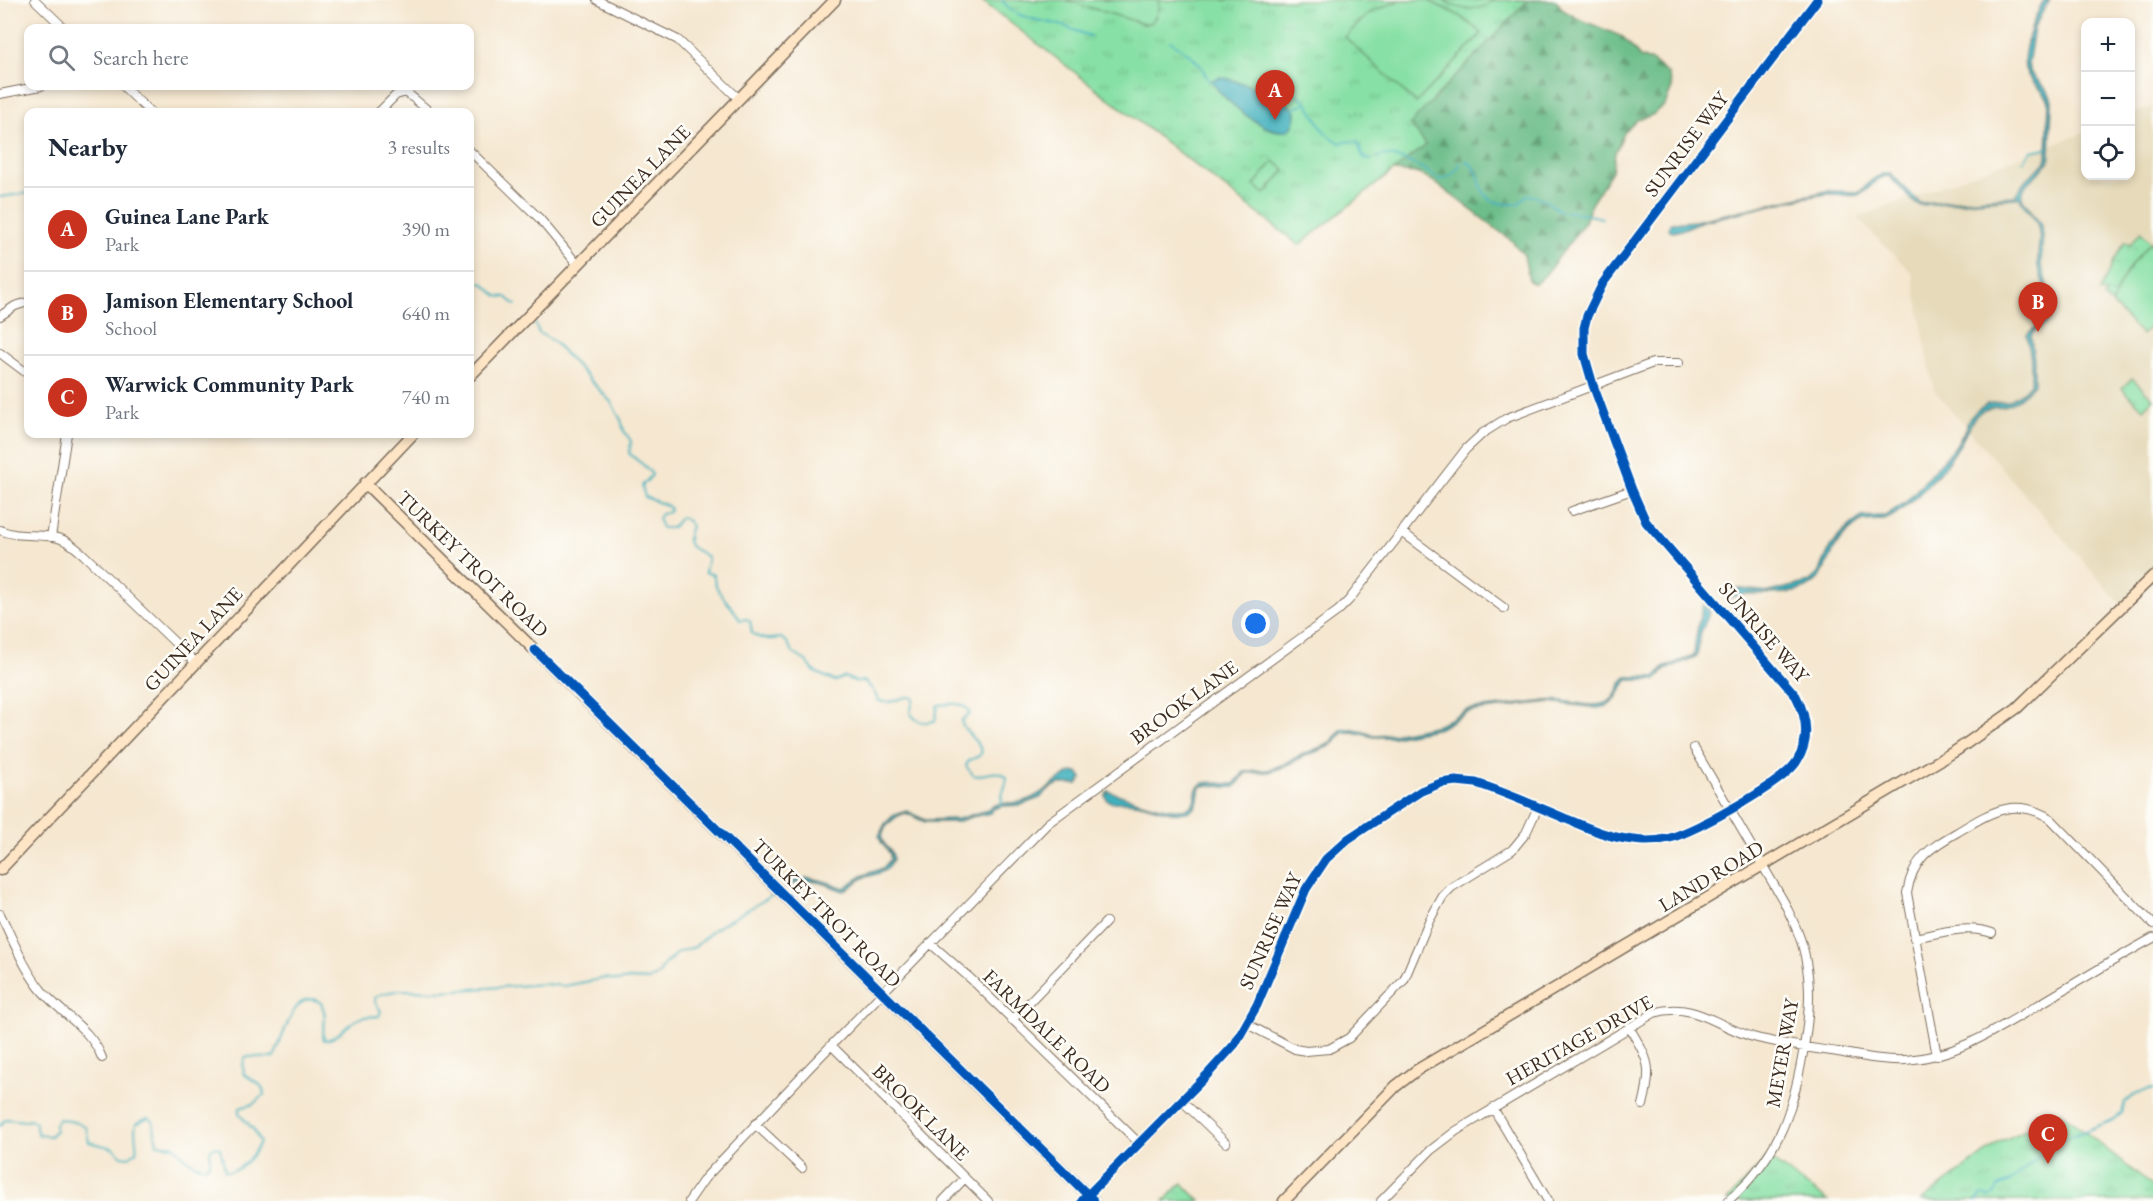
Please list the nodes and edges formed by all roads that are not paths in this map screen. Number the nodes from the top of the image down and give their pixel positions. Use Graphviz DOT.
graph roads {
  1 [pos="35,0"];
  2 [pos="597,0"];
  3 [pos="835,0"];
  4 [pos="1817,0"];
  5 [pos="60,24"];
  6 [pos="24,89"];
  7 [pos="127,90"];
  8 [pos="0,94"];
  9 [pos="739,99"];
  10 [pos="146,108"];
  11 [pos="383,108"];
  12 [pos="426,108"];
  13 [pos="474,155"];
  14 [pos="578,265"];
  15 [pos="24,303"];
  16 [pos="0,316"];
  17 [pos="0,353"];
  18 [pos="1679,363"];
  19 [pos="24,371"];
  20 [pos="474,372"];
  21 [pos="1593,385"];
  22 [pos="66,438"];
  23 [pos="409,438"];
  24 [pos="365,483"];
  25 [pos="1632,490"];
  26 [pos="1572,511"];
  27 [pos="0,530"];
  28 [pos="1402,532"];
  29 [pos="51,537"];
  30 [pos="2153,576"];
  31 [pos="1504,608"];
  32 [pos="195,662"];
  33 [pos="1694,748"];
  34 [pos="1538,807"];
  35 [pos="1728,810"];
  36 [pos="1762,866"];
  37 [pos="0,870"];
  38 [pos="0,914"];
  39 [pos="1106,922"];
  40 [pos="2153,924"];
  41 [pos="1992,933"];
  42 [pos="1914,938"];
  43 [pos="2153,938"];
  44 [pos="930,943"];
  45 [pos="883,993"];
  46 [pos="1012,1020"];
  47 [pos="1247,1024"];
  48 [pos="1629,1027"];
  49 [pos="831,1045"];
  50 [pos="1804,1047"];
  51 [pos="1937,1056"];
  52 [pos="102,1058"];
  53 [pos="1181,1100"];
  54 [pos="1643,1105"];
  55 [pos="1493,1108"];
  56 [pos="755,1124"];
  57 [pos="1138,1143"];
  58 [pos="1226,1143"];
  59 [pos="802,1168"];
  60 [pos="965,1179"];
  61 [pos="1088,1199"];
  62 [pos="689,1201"];
  63 [pos="943,1201"];
  64 [pos="988,1201"];
  65 [pos="1284,1201"];
  66 [pos="1381,1201"];
  67 [pos="1548,1201"];
  68 [pos="1728,1201"];
  1 -- 5 [label="street"];
  2 -- 9 [label="street"];
  3 -- 9 [label="street, GUINEA LANE"];
  4 -- 21 [label="street, SUNRISE WAY"];
  6 -- 8 [label="street"];
  7 -- 10 [label="street"];
  9 -- 14 [label="street, GUINEA LANE"];
  11 -- 12 [label="street"];
  13 -- 14 [label="street"];
  14 -- 20 [label="street, GUINEA LANE"];
  15 -- 16 [label="street"];
  17 -- 19 [label="street"];
  18 -- 21 [label="street, BROOK LANE"];
  21 -- 25 [label="street, SUNRISE WAY"];
  21 -- 28 [label="street, BROOK LANE"];
  22 -- 29 [label="street"];
  23 -- 24 [label="street, GUINEA LANE"];
  24 -- 32 [label="street, GUINEA LANE"];
  24 -- 45 [label="street, TURKEY TROT ROAD"];
  25 -- 26 [label="street"];
  25 -- 35 [label="street, SUNRISE WAY"];
  27 -- 29 [label="street"];
  28 -- 31 [label="street"];
  28 -- 44 [label="street, BROOK LANE"];
  29 -- 32 [label="street"];
  30 -- 36 [label="street, LAND ROAD"];
  32 -- 37 [label="street, GUINEA LANE"];
  33 -- 35 [label="street, MEYER WAY"];
  34 -- 35 [label="street, SUNRISE WAY"];
  34 -- 47 [label="street"];
  34 -- 47 [label="street, SUNRISE WAY"];
  35 -- 36 [label="street, MEYER WAY"];
  36 -- 50 [label="street, MEYER WAY"];
  36 -- 65 [label="street, LAND ROAD"];
  38 -- 52 [label="street"];
  39 -- 46 [label="street"];
  40 -- 42 [label="street"];
  41 -- 42 [label="street"];
  42 -- 51 [label="street"];
  43 -- 51 [label="street, HERITAGE DRIVE"];
  44 -- 45 [label="street, BROOK LANE"];
  44 -- 46 [label="street, FARMDALE ROAD"];
  45 -- 49 [label="street, BROOK LANE"];
  45 -- 61 [label="street, TURKEY TROT ROAD"];
  46 -- 57 [label="street, FARMDALE ROAD"];
  47 -- 53 [label="street, SUNRISE WAY"];
  48 -- 50 [label="street, HERITAGE DRIVE"];
  48 -- 54 [label="street"];
  48 -- 55 [label="street, HERITAGE DRIVE"];
  49 -- 56 [label="street, BROOK LANE"];
  49 -- 60 [label="street, BROOK LANE"];
  50 -- 51 [label="street, HERITAGE DRIVE"];
  50 -- 68 [label="street, MEYER WAY"];
  53 -- 57 [label="street, SUNRISE WAY"];
  53 -- 58 [label="street"];
  55 -- 66 [label="street, HERITAGE DRIVE"];
  55 -- 67 [label="street"];
  56 -- 59 [label="street"];
  56 -- 62 [label="street, BROOK LANE"];
  57 -- 61 [label="street, SUNRISE WAY"];
  60 -- 63 [label="street"];
  60 -- 64 [label="street, BROOK LANE"];
}
